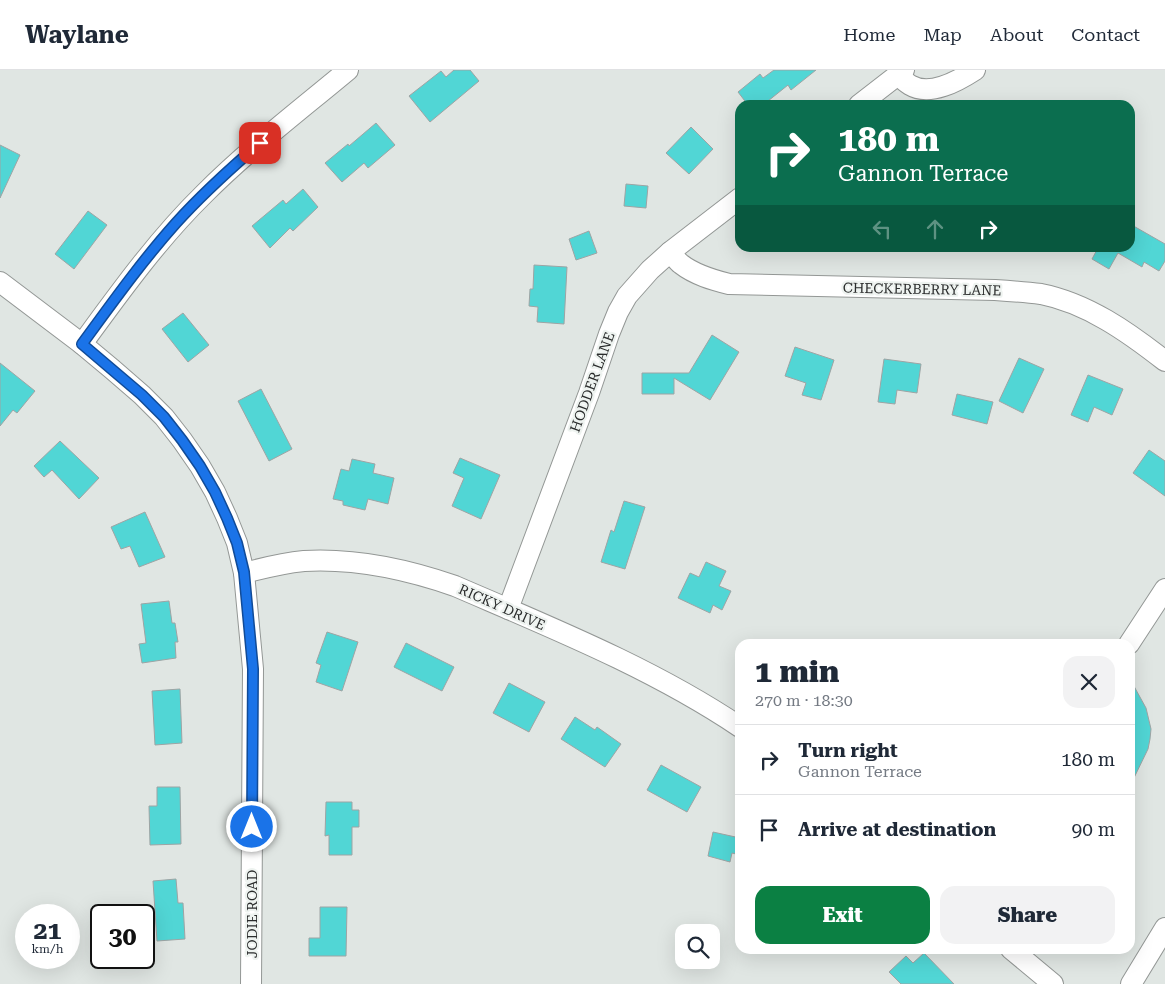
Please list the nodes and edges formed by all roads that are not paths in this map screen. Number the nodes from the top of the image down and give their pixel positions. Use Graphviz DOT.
graph roads {
  1 [pos="348,70"];
  2 [pos="975,70"];
  3 [pos="901,72"];
  4 [pos="865,100"];
  5 [pos="735,202"];
  6 [pos="670,252"];
  7 [pos="0,282"];
  8 [pos="82,344"];
  9 [pos="1165,360"];
  10 [pos="244,572"];
  11 [pos="1165,589"];
  12 [pos="508,609"];
  13 [pos="1132,639"];
  14 [pos="735,724"];
  15 [pos="1165,928"];
  16 [pos="1017,954"];
  17 [pos="251,984"];
  18 [pos="1053,984"];
  19 [pos="1131,984"];
  1 -- 8 [label="street"];
  2 -- 3 [label="street"];
  3 -- 4 [label="street"];
  5 -- 6 [label="street, HODDER LANE"];
  6 -- 9 [label="street, CHECKERBERRY LANE"];
  6 -- 12 [label="street, HODDER LANE"];
  7 -- 8 [label="street, JODIE ROAD"];
  8 -- 10 [label="street, JODIE ROAD"];
  10 -- 12 [label="street, RICKY DRIVE"];
  10 -- 17 [label="street, JODIE ROAD"];
  11 -- 13 [label="street"];
  12 -- 14 [label="street, RICKY DRIVE"];
  15 -- 19 [label="street"];
  16 -- 18 [label="street"];
}
